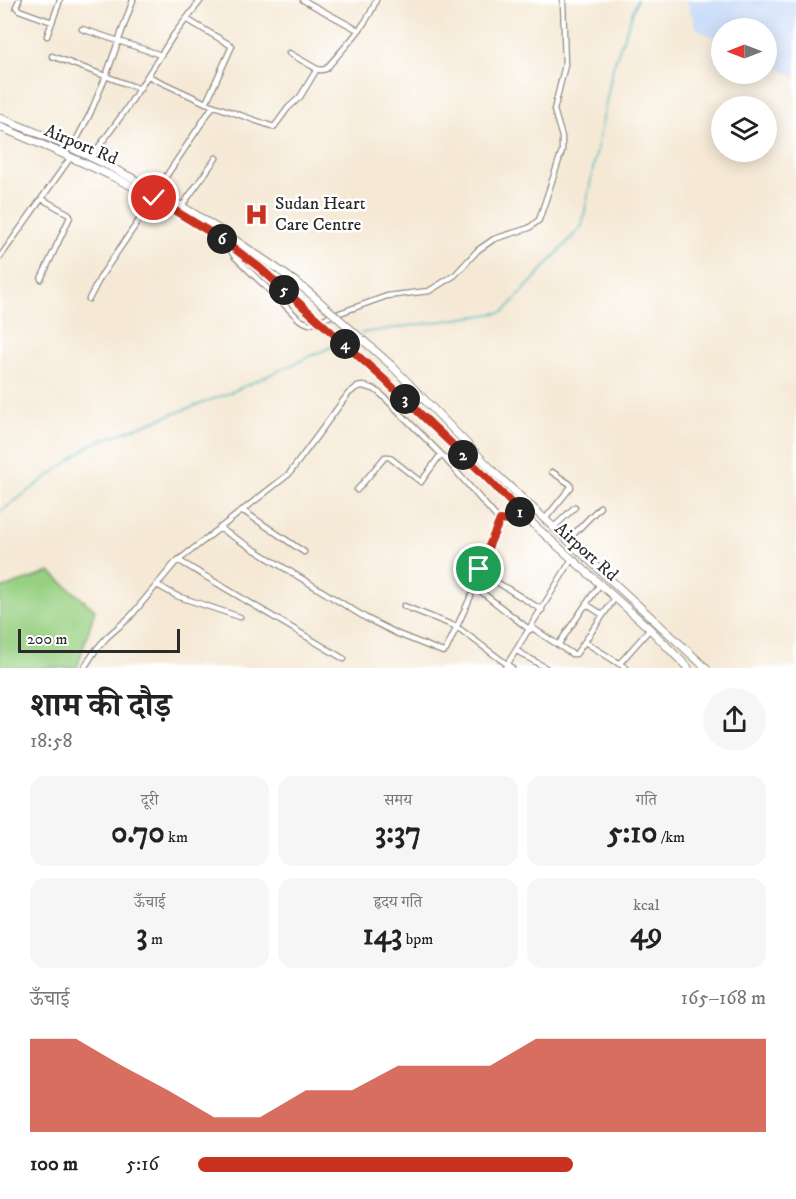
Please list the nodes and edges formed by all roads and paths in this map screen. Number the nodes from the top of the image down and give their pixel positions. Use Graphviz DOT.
graph roads {
  1 [pos="19,0"];
  2 [pos="60,0"];
  3 [pos="133,0"];
  4 [pos="201,0"];
  5 [pos="303,0"];
  6 [pos="376,0"];
  7 [pos="563,0"];
  8 [pos="188,20"];
  9 [pos="52,22"];
  10 [pos="82,29"];
  11 [pos="358,30"];
  12 [pos="47,36"];
  13 [pos="118,41"];
  14 [pos="289,53"];
  15 [pos="161,55"];
  16 [pos="52,56"];
  17 [pos="317,69"];
  18 [pos="106,76"];
  19 [pos="148,76"];
  20 [pos="140,89"];
  21 [pos="206,103"];
  22 [pos="213,106"];
  23 [pos="0,118"];
  24 [pos="0,127"];
  25 [pos="72,148"];
  26 [pos="92,156"];
  27 [pos="71,157"];
  28 [pos="216,158"];
  29 [pos="156,194"];
  30 [pos="42,199"];
  31 [pos="182,206"];
  32 [pos="225,241"];
  33 [pos="0,257"];
  34 [pos="41,279"];
  35 [pos="89,299"];
  36 [pos="441,454"];
  37 [pos="552,472"];
  38 [pos="357,490"];
  39 [pos="574,507"];
  40 [pos="600,507"];
  41 [pos="242,510"];
  42 [pos="523,515"];
  43 [pos="545,519"];
  44 [pos="500,520"];
  45 [pos="554,527"];
  46 [pos="219,528"];
  47 [pos="568,540"];
  48 [pos="304,552"];
  49 [pos="572,559"];
  50 [pos="178,560"];
  51 [pos="465,579"];
  52 [pos="600,584"];
  53 [pos="157,585"];
  54 [pos="471,596"];
  55 [pos="615,598"];
  56 [pos="586,604"];
  57 [pos="404,606"];
  58 [pos="542,610"];
  59 [pos="603,615"];
  60 [pos="240,617"];
  61 [pos="457,627"];
  62 [pos="530,628"];
  63 [pos="650,629"];
  64 [pos="585,642"];
  65 [pos="558,645"];
  66 [pos="517,651"];
  67 [pos="344,659"];
  68 [pos="620,664"];
  69 [pos="508,667"];
  70 [pos="84,668"];
  71 [pos="546,668"];
  72 [pos="626,668"];
  73 [pos="688,668"];
  74 [pos="706,668"];
  1 -- 9 [label="street"];
  2 -- 9 [label="street"];
  3 -- 13 [label="street"];
  4 -- 8 [label="street"];
  5 -- 11 [label="street"];
  6 -- 11 [label="street"];
  7 -- 32 [label="street"];
  8 -- 15 [label="street"];
  8 -- 21 [label="street"];
  9 -- 12 [label="street"];
  10 -- 13 [label="street"];
  11 -- 17 [label="street"];
  13 -- 15 [label="street"];
  13 -- 18 [label="street"];
  14 -- 17 [label="street"];
  15 -- 19 [label="street"];
  16 -- 18 [label="street"];
  17 -- 22 [label="street"];
  18 -- 20 [label="street"];
  18 -- 25 [label="street"];
  19 -- 20 [label="street"];
  19 -- 21 [label="street"];
  20 -- 26 [label="street"];
  21 -- 22 [label="street"];
  22 -- 29 [label="street"];
  23 -- 25 [label="main road"];
  24 -- 27 [label="main road, Airport Rd"];
  25 -- 26 [label="main road"];
  26 -- 29 [label="main road"];
  27 -- 29 [label="main road, Airport Rd"];
  27 -- 30 [label="street"];
  28 -- 31 [label="street"];
  29 -- 31 [label="main road"];
  29 -- 32 [label="main road, Airport Rd"];
  29 -- 35 [label="street"];
  30 -- 33 [label="street"];
  30 -- 34 [label="street"];
  31 -- 43 [label="main road, bridge"];
  32 -- 42 [label="main road, Airport Rd, bridge"];
  36 -- 38 [label="street"];
  36 -- 41 [label="street"];
  36 -- 44 [label="street"];
  37 -- 43 [label="street"];
  39 -- 45 [label="street"];
  40 -- 47 [label="street"];
  41 -- 46 [label="street"];
  41 -- 48 [label="street"];
  42 -- 44 [label="street"];
  42 -- 49 [label="main road, Airport Rd"];
  43 -- 45 [label="main road"];
  44 -- 58 [label="street"];
  45 -- 47 [label="main road"];
  46 -- 50 [label="street"];
  46 -- 61 [label="street"];
  47 -- 74 [label="main road"];
  49 -- 52 [label="main road, Airport Rd"];
  49 -- 58 [label="street"];
  50 -- 53 [label="street"];
  50 -- 67 [label="street"];
  51 -- 62 [label="street"];
  52 -- 55 [label="main road, Airport Rd"];
  52 -- 56 [label="street"];
  53 -- 60 [label="street"];
  53 -- 70 [label="street"];
  54 -- 61 [label="street"];
  55 -- 59 [label="street"];
  55 -- 63 [label="main road, Airport Rd"];
  56 -- 59 [label="street"];
  56 -- 65 [label="street"];
  57 -- 61 [label="street"];
  58 -- 62 [label="street"];
  59 -- 64 [label="street"];
  61 -- 69 [label="street"];
  62 -- 65 [label="street"];
  62 -- 66 [label="street"];
  63 -- 68 [label="street"];
  63 -- 73 [label="main road, Airport Rd"];
  64 -- 65 [label="street"];
  64 -- 68 [label="street"];
  66 -- 69 [label="street"];
  66 -- 71 [label="street"];
  68 -- 72 [label="street"];
}
